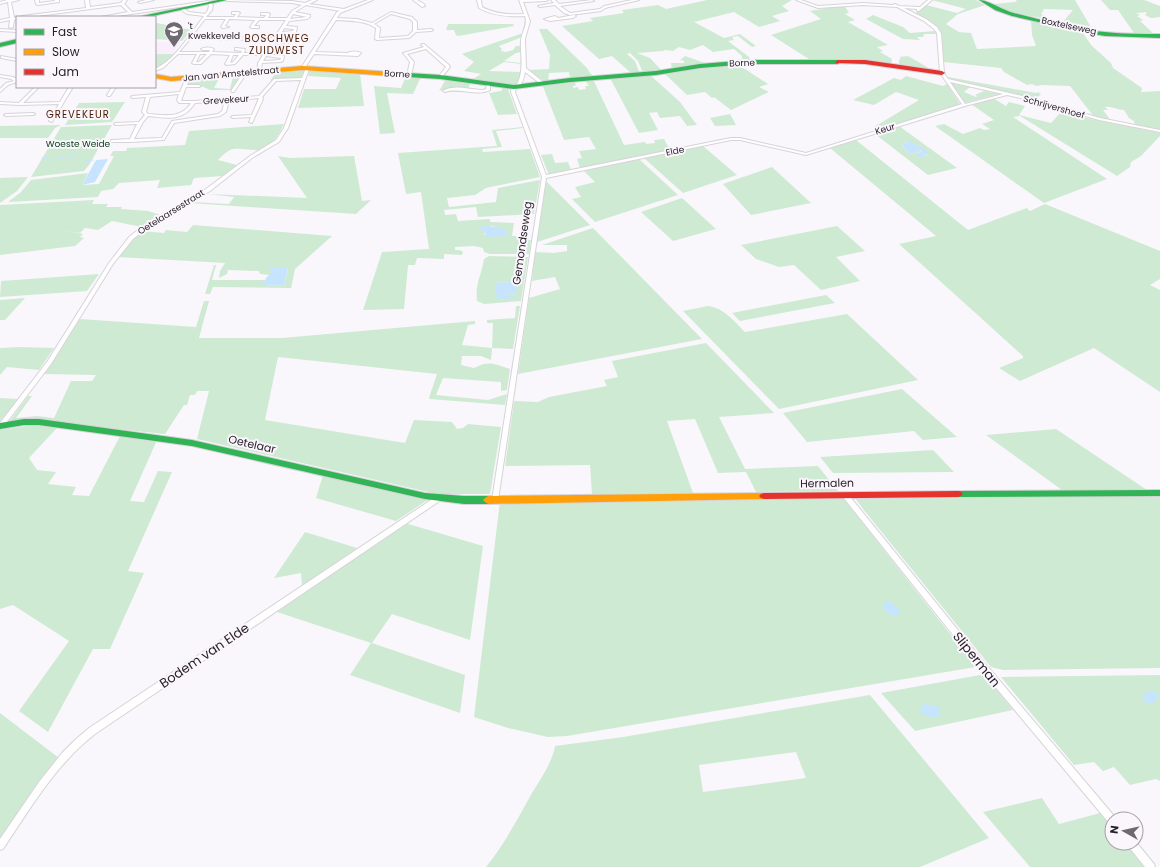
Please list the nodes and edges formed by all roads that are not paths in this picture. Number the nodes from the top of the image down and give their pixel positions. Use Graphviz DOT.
graph roads {
  1 [pos="17,0"];
  2 [pos="37,0"];
  3 [pos="56,0"];
  4 [pos="87,0"];
  5 [pos="125,0"];
  6 [pos="152,0"];
  7 [pos="226,0"];
  8 [pos="315,0"];
  9 [pos="371,0"];
  10 [pos="415,0"];
  11 [pos="479,0"];
  12 [pos="546,0"];
  13 [pos="553,0"];
  14 [pos="616,0"];
  15 [pos="637,0"];
  16 [pos="798,0"];
  17 [pos="930,0"];
  18 [pos="981,0"];
  19 [pos="9,1"];
  20 [pos="521,1"];
  21 [pos="592,1"];
  22 [pos="0,2"];
  23 [pos="140,2"];
  24 [pos="212,2"];
  25 [pos="122,4"];
  26 [pos="304,4"];
  27 [pos="620,4"];
  28 [pos="557,5"];
  29 [pos="895,5"];
  30 [pos="423,6"];
  31 [pos="540,6"];
  32 [pos="88,8"];
  33 [pos="920,8"];
  34 [pos="182,9"];
  35 [pos="343,10"];
  36 [pos="62,12"];
  37 [pos="292,13"];
  38 [pos="913,13"];
  39 [pos="233,14"];
  40 [pos="262,14"];
  41 [pos="573,14"];
  42 [pos="526,15"];
  43 [pos="36,16"];
  44 [pos="62,16"];
  45 [pos="134,16"];
  46 [pos="205,16"];
  47 [pos="12,18"];
  48 [pos="16,18"];
  49 [pos="228,18"];
  50 [pos="235,18"];
  51 [pos="258,18"];
  52 [pos="266,18"];
  53 [pos="335,19"];
  54 [pos="557,19"];
  55 [pos="288,20"];
  56 [pos="0,21"];
  57 [pos="372,24"];
  58 [pos="11,27"];
  59 [pos="227,27"];
  60 [pos="258,27"];
  61 [pos="283,27"];
  62 [pos="0,30"];
  63 [pos="16,30"];
  64 [pos="431,30"];
  65 [pos="415,31"];
  66 [pos="279,33"];
  67 [pos="1160,36"];
  68 [pos="188,38"];
  69 [pos="275,40"];
  70 [pos="16,41"];
  71 [pos="0,44"];
  72 [pos="270,47"];
  73 [pos="203,49"];
  74 [pos="236,49"];
  75 [pos="0,52"];
  76 [pos="176,53"];
  77 [pos="199,53"];
  78 [pos="313,53"];
  79 [pos="210,54"];
  80 [pos="232,54"];
  81 [pos="242,54"];
  82 [pos="349,54"];
  83 [pos="265,55"];
  84 [pos="1,58"];
  85 [pos="16,60"];
  86 [pos="261,62"];
  87 [pos="305,69"];
  88 [pos="524,69"];
  89 [pos="156,70"];
  90 [pos="259,73"];
  91 [pos="244,74"];
  92 [pos="409,75"];
  93 [pos="0,76"];
  94 [pos="16,76"];
  95 [pos="156,76"];
  96 [pos="440,77"];
  97 [pos="945,77"];
  98 [pos="12,78"];
  99 [pos="304,79"];
  100 [pos="16,80"];
  101 [pos="16,81"];
  102 [pos="186,82"];
  103 [pos="542,83"];
  104 [pos="488,84"];
  105 [pos="199,86"];
  106 [pos="516,87"];
  107 [pos="36,88"];
  108 [pos="70,88"];
  109 [pos="113,88"];
  110 [pos="0,90"];
  111 [pos="445,91"];
  112 [pos="180,93"];
  113 [pos="1006,94"];
  114 [pos="109,95"];
  115 [pos="148,96"];
  116 [pos="133,97"];
  117 [pos="260,97"];
  118 [pos="229,100"];
  119 [pos="0,102"];
  120 [pos="194,102"];
  121 [pos="61,103"];
  122 [pos="20,104"];
  123 [pos="27,104"];
  124 [pos="964,105"];
  125 [pos="34,114"];
  126 [pos="6,115"];
  127 [pos="18,115"];
  128 [pos="147,115"];
  129 [pos="254,116"];
  130 [pos="183,117"];
  131 [pos="233,117"];
  132 [pos="51,120"];
  133 [pos="251,122"];
  134 [pos="140,123"];
  135 [pos="116,124"];
  136 [pos="1160,131"];
  137 [pos="112,141"];
  138 [pos="131,141"];
  139 [pos="806,154"];
  140 [pos="544,177"];
  141 [pos="0,426"];
  142 [pos="1160,493"];
  143 [pos="845,495"];
  144 [pos="439,498"];
  145 [pos="495,500"];
  146 [pos="1104,811"];
  147 [pos="0,846"];
  148 [pos="1138,851"];
  149 [pos="1151,867"];
  1 -- 19 [label="street"];
  2 -- 3 [label="street"];
  4 -- 32 [label="street"];
  5 -- 25 [label="street"];
  6 -- 23 [label="street"];
  7 -- 24 [label="street"];
  7 -- 26 [label="street"];
  8 -- 26 [label="street"];
  9 -- 35 [label="street"];
  10 -- 30 [label="street"];
  11 -- 42 [label="street"];
  12 -- 20 [label="street"];
  13 -- 28 [label="street"];
  14 -- 27 [label="street"];
  15 -- 27 [label="street"];
  16 -- 29 [label="street"];
  17 -- 33 [label="street"];
  18 -- 67 [label="street, Boxtelseweg"];
  19 -- 22 [label="street"];
  19 -- 47 [label="street"];
  20 -- 42 [label="street"];
  21 -- 28 [label="street"];
  24 -- 34 [label="street"];
  24 -- 45 [label="street"];
  24 -- 46 [label="street"];
  25 -- 32 [label="street"];
  25 -- 45 [label="street"];
  26 -- 35 [label="street"];
  26 -- 37 [label="street"];
  27 -- 41 [label="street"];
  28 -- 31 [label="street"];
  28 -- 41 [label="street"];
  29 -- 33 [label="street"];
  29 -- 38 [label="street"];
  32 -- 36 [label="street"];
  33 -- 38 [label="street"];
  34 -- 45 [label="street"];
  34 -- 46 [label="street"];
  35 -- 53 [label="street, Oetelaarsestraat"];
  36 -- 43 [label="street"];
  36 -- 44 [label="street"];
  37 -- 55 [label="street"];
  37 -- 55 [label="street"];
  38 -- 97 [label="street"];
  39 -- 50 [label="street"];
  40 -- 52 [label="street"];
  41 -- 54 [label="street"];
  42 -- 88 [label="street"];
  46 -- 49 [label="street"];
  46 -- 68 [label="street"];
  47 -- 48 [label="street"];
  47 -- 56 [label="street"];
  47 -- 58 [label="street"];
  49 -- 50 [label="street"];
  49 -- 59 [label="street"];
  50 -- 51 [label="street"];
  51 -- 52 [label="street"];
  51 -- 60 [label="street"];
  52 -- 55 [label="street"];
  53 -- 57 [label="street"];
  53 -- 78 [label="street, Oetelaarsestraat"];
  55 -- 61 [label="street"];
  57 -- 65 [label="street"];
  57 -- 65 [label="street"];
  61 -- 66 [label="street"];
  61 -- 66 [label="street"];
  62 -- 63 [label="street"];
  64 -- 65 [label="street"];
  66 -- 69 [label="street"];
  68 -- 69 [label="street"];
  68 -- 76 [label="street"];
  69 -- 72 [label="street"];
  69 -- 72 [label="street"];
  70 -- 71 [label="street"];
  72 -- 83 [label="street"];
  73 -- 79 [label="street"];
  74 -- 81 [label="street"];
  75 -- 84 [label="street"];
  76 -- 77 [label="street"];
  76 -- 89 [label="street"];
  77 -- 79 [label="street"];
  77 -- 79 [label="street"];
  78 -- 82 [label="street"];
  78 -- 87 [label="street, Oetelaarsestraat"];
  79 -- 80 [label="street"];
  80 -- 81 [label="street"];
  80 -- 81 [label="street"];
  81 -- 83 [label="street"];
  83 -- 86 [label="street"];
  83 -- 86 [label="street"];
  84 -- 85 [label="street"];
  86 -- 90 [label="street"];
  87 -- 90 [label="street, Jan van Amstelstraat"];
  87 -- 92 [label="street, Borne"];
  87 -- 99 [label="street, Oetelaarsestraat"];
  88 -- 103 [label="street"];
  88 -- 106 [label="street"];
  90 -- 91 [label="street, Jan van Amstelstraat"];
  91 -- 102 [label="street, Jan van Amstelstraat"];
  91 -- 118 [label="street"];
  92 -- 96 [label="street, Borne"];
  92 -- 96 [label="street"];
  93 -- 98 [label="street"];
  94 -- 98 [label="street"];
  95 -- 102 [label="street, Jan van Amstelstraat"];
  96 -- 104 [label="street, Borne"];
  97 -- 103 [label="street, Borne"];
  97 -- 113 [label="street, Schrijvershoef"];
  97 -- 124 [label="street"];
  98 -- 100 [label="street"];
  99 -- 117 [label="street, Grevekeur"];
  99 -- 141 [label="street, Oetelaarsestraat"];
  101 -- 110 [label="street"];
  102 -- 105 [label="street, Grevekeur"];
  102 -- 112 [label="street"];
  103 -- 106 [label="street, Borne"];
  104 -- 106 [label="street, Borne"];
  104 -- 111 [label="street"];
  106 -- 140 [label="street, Gemondseweg"];
  107 -- 122 [label="street"];
  108 -- 121 [label="street"];
  109 -- 114 [label="street"];
  112 -- 115 [label="street"];
  112 -- 120 [label="street, Grevekeur"];
  113 -- 124 [label="street, Keur"];
  113 -- 136 [label="street, Schrijvershoef"];
  115 -- 116 [label="street"];
  115 -- 128 [label="street"];
  117 -- 118 [label="street, Grevekeur"];
  117 -- 129 [label="street"];
  118 -- 120 [label="street, Grevekeur"];
  118 -- 130 [label="street"];
  119 -- 122 [label="street"];
  120 -- 130 [label="street"];
  121 -- 123 [label="street"];
  121 -- 132 [label="street"];
  122 -- 123 [label="street"];
  123 -- 127 [label="street"];
  124 -- 139 [label="street, Keur"];
  125 -- 127 [label="street"];
  126 -- 127 [label="street"];
  128 -- 130 [label="street"];
  128 -- 134 [label="street"];
  129 -- 131 [label="street"];
  129 -- 133 [label="street"];
  130 -- 138 [label="street"];
  134 -- 135 [label="street"];
  134 -- 138 [label="street"];
  137 -- 138 [label="street"];
  139 -- 140 [label="street, Elde"];
  140 -- 145 [label="street, Gemondseweg"];
  141 -- 144 [label="street, Oetelaar"];
  142 -- 143 [label="street, Hermalen"];
  143 -- 145 [label="street, Hermalen"];
  143 -- 146 [label="street, Sliperman"];
  144 -- 145 [label="street, Oetelaar"];
  144 -- 147 [label="street, Bodem van Elde"];
  148 -- 149 [label="street"];
}
